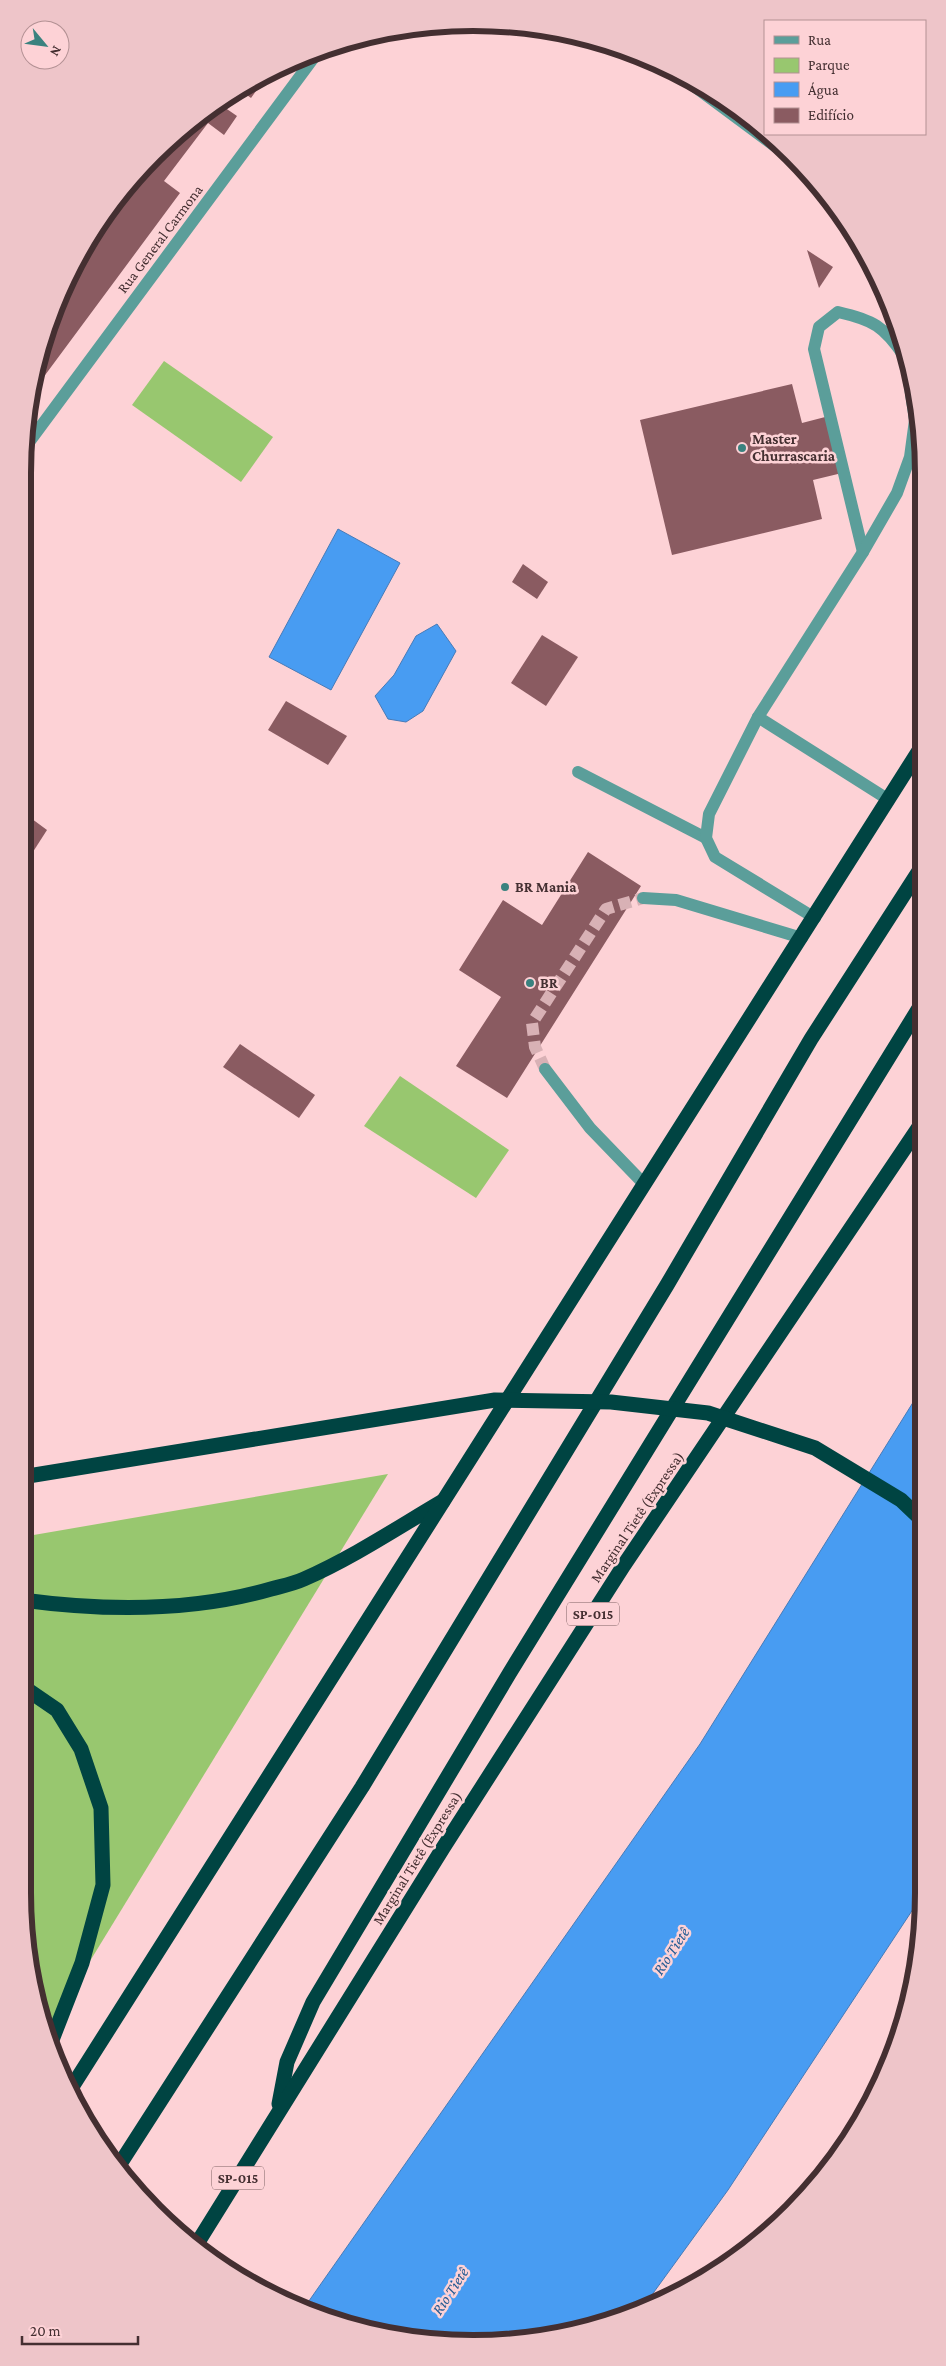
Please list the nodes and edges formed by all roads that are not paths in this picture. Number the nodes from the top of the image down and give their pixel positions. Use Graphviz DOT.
graph roads {
  1 [pos="310,63"];
  2 [pos="894,342"];
  3 [pos="913,435"];
  4 [pos="33,437"];
  5 [pos="863,552"];
  6 [pos="758,718"];
  7 [pos="915,757"];
  8 [pos="578,772"];
  9 [pos="889,800"];
  10 [pos="706,838"];
  11 [pos="915,877"];
  12 [pos="643,898"];
  13 [pos="815,918"];
  14 [pos="802,938"];
  15 [pos="915,1015"];
  16 [pos="545,1069"];
  17 [pos="915,1134"];
  18 [pos="645,1185"];
  19 [pos="31,1476"];
  20 [pos="446,1499"];
  21 [pos="915,1514"];
  22 [pos="31,1601"];
  23 [pos="31,1692"];
  24 [pos="54,2033"];
  25 [pos="75,2083"];
  26 [pos="278,2113"];
  27 [pos="122,2161"];
  28 [pos="200,2239"];
  1 -- 4 [label="street, Rua General Carmona"];
  2 -- 5 [label="street"];
  3 -- 5 [label="street"];
  5 -- 6 [label="street"];
  6 -- 9 [label="street"];
  6 -- 10 [label="street"];
  7 -- 9 [label="highway"];
  8 -- 10 [label="street"];
  9 -- 13 [label="highway"];
  10 -- 13 [label="street"];
  11 -- 27 [label="highway"];
  12 -- 14 [label="street"];
  13 -- 14 [label="highway"];
  14 -- 18 [label="highway"];
  15 -- 26 [label="highway"];
  16 -- 18 [label="street"];
  17 -- 26 [label="highway, Marginal Tietê (Expressa) / SP-015"];
  18 -- 20 [label="highway"];
  19 -- 21 [label="highway, bridge"];
  20 -- 22 [label="highway"];
  20 -- 25 [label="highway"];
  23 -- 24 [label="highway"];
  26 -- 28 [label="highway, SP-015"];
}
